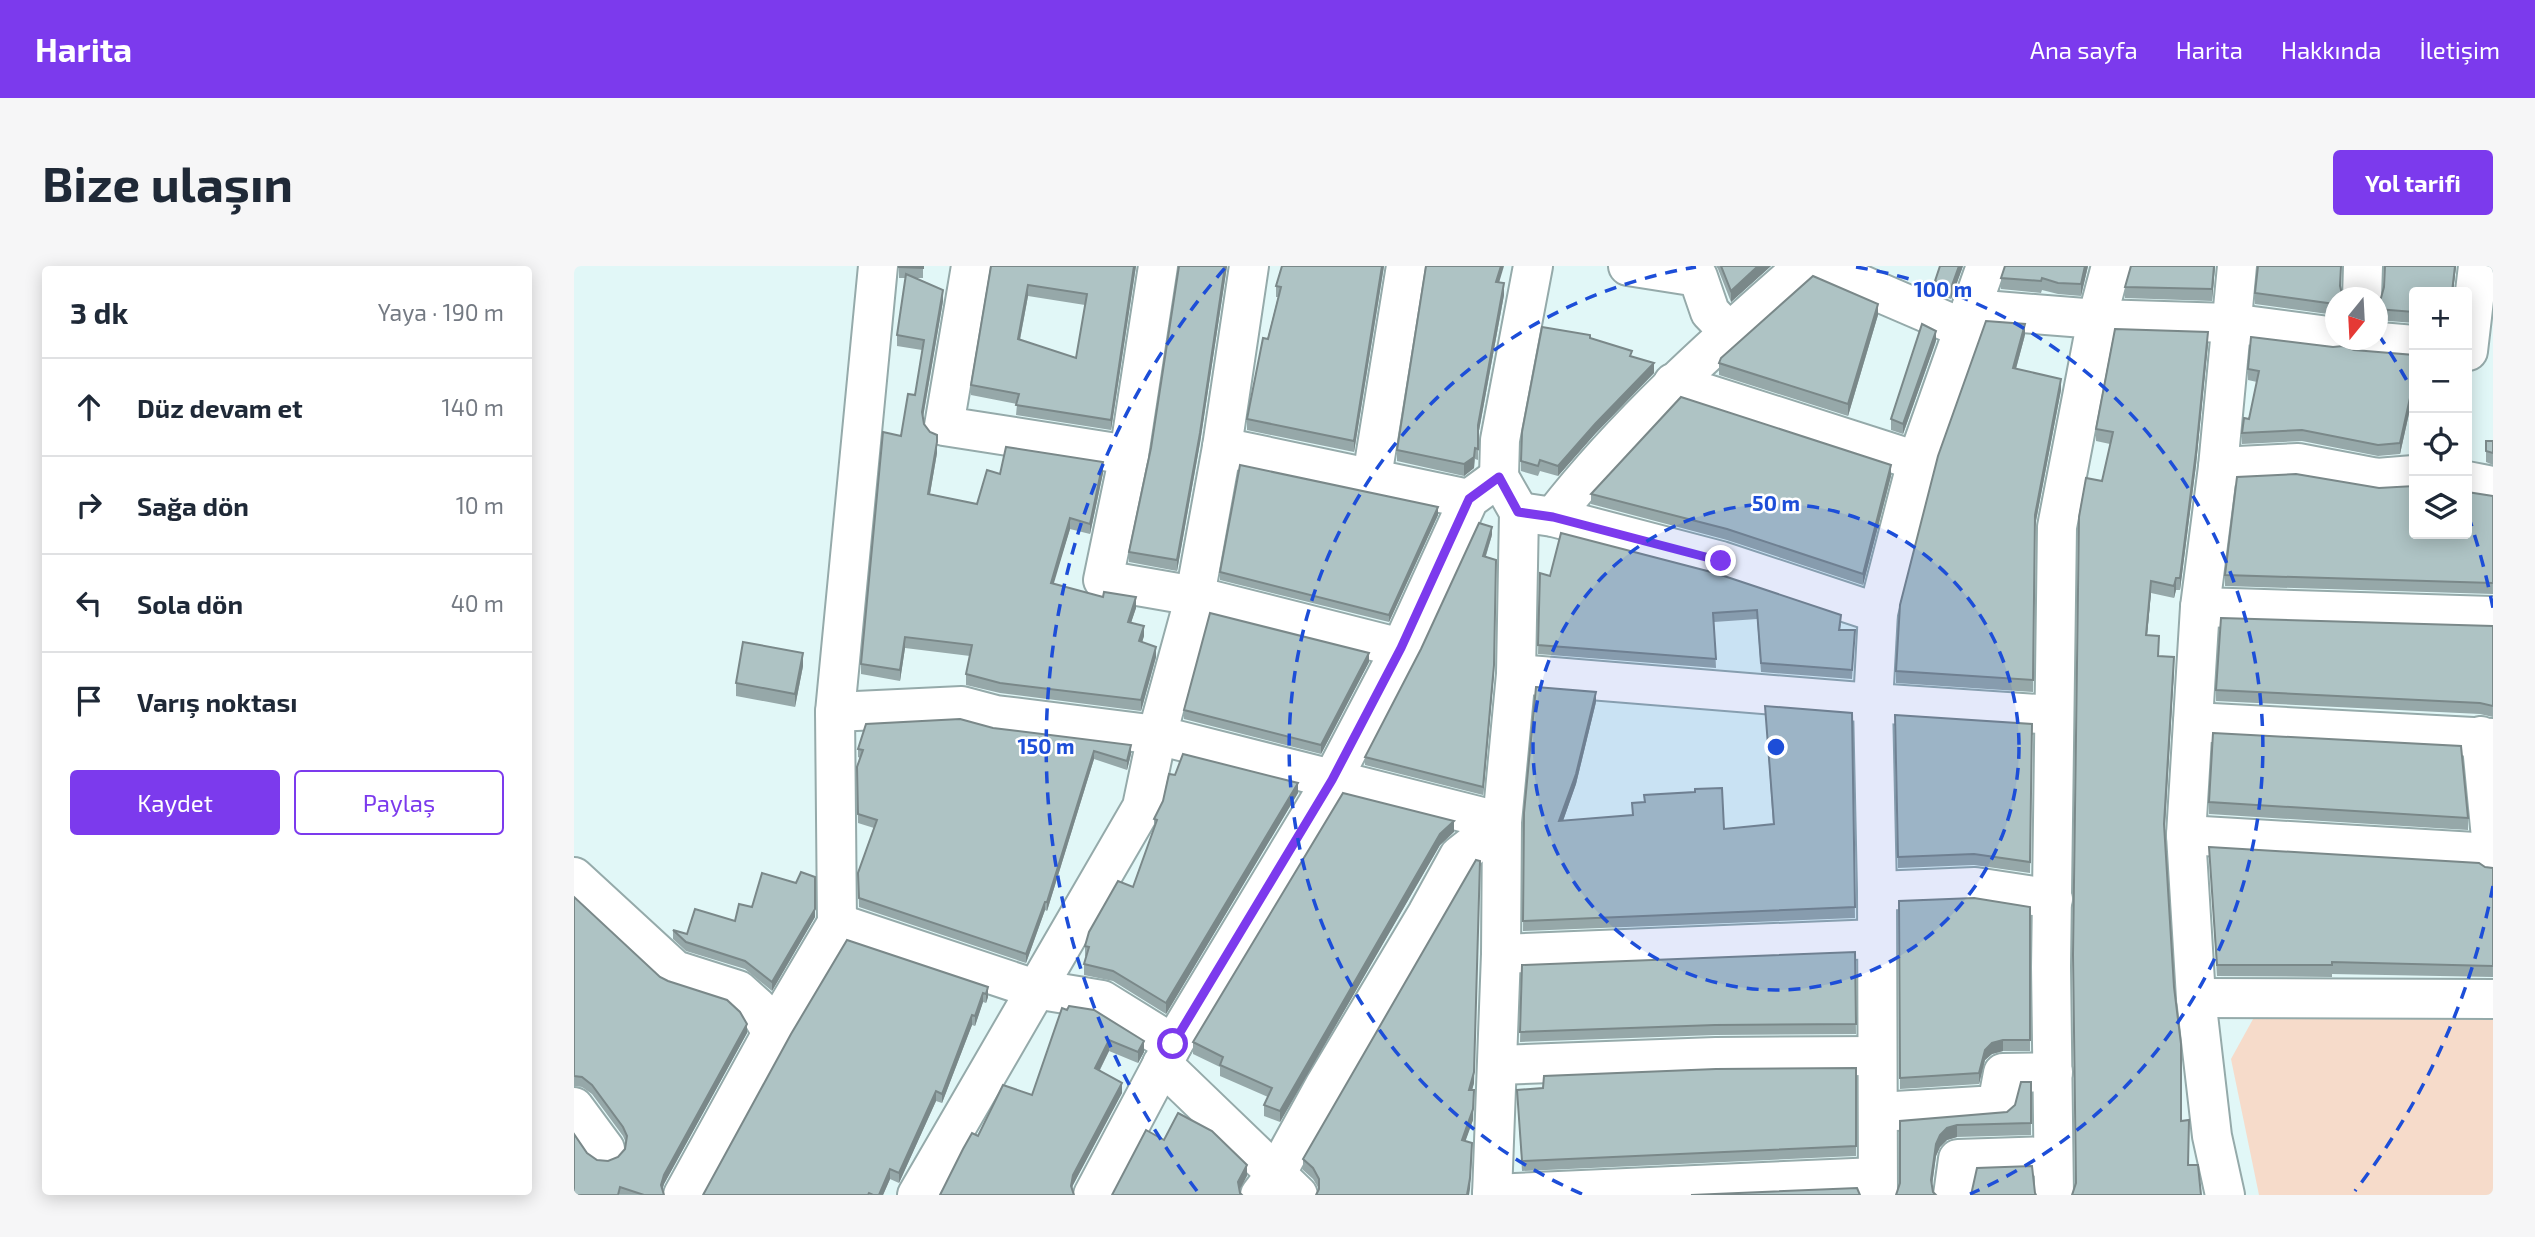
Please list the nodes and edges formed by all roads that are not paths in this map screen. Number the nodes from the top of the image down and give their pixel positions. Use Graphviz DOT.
graph roads {
  1 [pos="878,266"];
  2 [pos="971,266"];
  3 [pos="1158,266"];
  4 [pos="1249,266"];
  5 [pos="1406,266"];
  6 [pos="1534,266"];
  7 [pos="1628,266"];
  8 [pos="1804,266"];
  9 [pos="1818,266"];
  10 [pos="1986,266"];
  11 [pos="2111,266"];
  12 [pos="2237,266"];
  13 [pos="2363,266"];
  14 [pos="2478,266"];
  15 [pos="1700,272"];
  16 [pos="2362,287"];
  17 [pos="1967,318"];
  18 [pos="2097,319"];
  19 [pos="2230,323"];
  20 [pos="1728,332"];
  21 [pos="2325,336"];
  22 [pos="2388,343"];
  23 [pos="2409,345"];
  24 [pos="2476,352"];
  25 [pos="1673,383"];
  26 [pos="1222,447"];
  27 [pos="1129,455"];
  28 [pos="1917,461"];
  29 [pos="2218,467"];
  30 [pos="2409,475"];
  31 [pos="1372,477"];
  32 [pos="2472,482"];
  33 [pos="2493,486"];
  34 [pos="1484,488"];
  35 [pos="1536,514"];
  36 [pos="1195,596"];
  37 [pos="2200,607"];
  38 [pos="1878,613"];
  39 [pos="2493,616"];
  40 [pos="1401,648"];
  41 [pos="1516,674"];
  42 [pos="1873,703"];
  43 [pos="835,712"];
  44 [pos="2054,715"];
  45 [pos="2193,722"];
  46 [pos="1157,735"];
  47 [pos="2487,737"];
  48 [pos="1332,780"];
  49 [pos="1502,822"];
  50 [pos="2186,835"];
  51 [pos="2493,855"];
  52 [pos="574,877"];
  53 [pos="1877,891"];
  54 [pos="2053,899"];
  55 [pos="838,923"];
  56 [pos="1877,939"];
  57 [pos="1501,954"];
  58 [pos="1035,989"];
  59 [pos="2196,998"];
  60 [pos="2493,999"];
  61 [pos="772,1033"];
  62 [pos="1167,1054"];
  63 [pos="1877,1056"];
  64 [pos="1497,1065"];
  65 [pos="2053,1072"];
  66 [pos="574,1107"];
  67 [pos="1878,1112"];
  68 [pos="605,1149"];
  69 [pos="2053,1156"];
  70 [pos="1877,1186"];
  71 [pos="1278,1188"];
  72 [pos="1492,1194"];
  73 [pos="683,1195"];
  74 [pos="917,1195"];
  75 [pos="1093,1195"];
  76 [pos="1953,1195"];
  77 [pos="2054,1195"];
  78 [pos="2225,1195"];
  1 -- 43 [label="street"];
  2 -- 27 [label="street"];
  3 -- 27 [label="street"];
  4 -- 26 [label="street"];
  5 -- 31 [label="street"];
  6 -- 34 [label="street"];
  7 -- 15 [label="street"];
  8 -- 20 [label="street"];
  9 -- 17 [label="street"];
  10 -- 17 [label="street"];
  11 -- 18 [label="street"];
  12 -- 19 [label="street"];
  13 -- 16 [label="street"];
  14 -- 24 [label="street"];
  15 -- 20 [label="street"];
  17 -- 18 [label="street"];
  17 -- 28 [label="street"];
  18 -- 19 [label="street"];
  18 -- 44 [label="street"];
  19 -- 21 [label="street"];
  19 -- 29 [label="street"];
  20 -- 25 [label="street"];
  22 -- 23 [label="street"];
  25 -- 28 [label="street"];
  25 -- 35 [label="street"];
  26 -- 31 [label="street"];
  26 -- 36 [label="street"];
  27 -- 36 [label="street"];
  28 -- 38 [label="street"];
  29 -- 30 [label="street"];
  29 -- 37 [label="street"];
  31 -- 34 [label="street"];
  32 -- 33 [label="street"];
  34 -- 35 [label="street"];
  34 -- 40 [label="street"];
  35 -- 38 [label="street"];
  35 -- 41 [label="street"];
  36 -- 40 [label="street"];
  36 -- 46 [label="street"];
  37 -- 39 [label="street"];
  37 -- 45 [label="street"];
  38 -- 42 [label="street"];
  40 -- 48 [label="street"];
  41 -- 42 [label="street"];
  41 -- 49 [label="street"];
  42 -- 44 [label="street"];
  42 -- 53 [label="street"];
  43 -- 46 [label="street"];
  43 -- 55 [label="street"];
  44 -- 54 [label="street"];
  45 -- 47 [label="street"];
  45 -- 50 [label="street"];
  46 -- 48 [label="street"];
  46 -- 58 [label="street"];
  47 -- 51 [label="street"];
  48 -- 49 [label="street"];
  48 -- 62 [label="street"];
  49 -- 57 [label="street"];
  49 -- 71 [label="street"];
  50 -- 51 [label="street"];
  50 -- 59 [label="street"];
  52 -- 61 [label="street"];
  53 -- 54 [label="street"];
  53 -- 56 [label="street"];
  54 -- 65 [label="street"];
  55 -- 58 [label="street"];
  55 -- 61 [label="street"];
  56 -- 57 [label="street"];
  56 -- 63 [label="street"];
  57 -- 64 [label="street"];
  58 -- 62 [label="street"];
  58 -- 74 [label="street"];
  59 -- 60 [label="street"];
  59 -- 78 [label="street"];
  61 -- 73 [label="street"];
  62 -- 71 [label="street"];
  62 -- 75 [label="street"];
  63 -- 64 [label="street"];
  63 -- 67 [label="street"];
  64 -- 72 [label="street"];
  65 -- 67 [label="street"];
  65 -- 69 [label="street"];
  66 -- 68 [label="street"];
  67 -- 70 [label="street"];
  69 -- 76 [label="street"];
  69 -- 77 [label="street"];
  70 -- 72 [label="street"];
}
